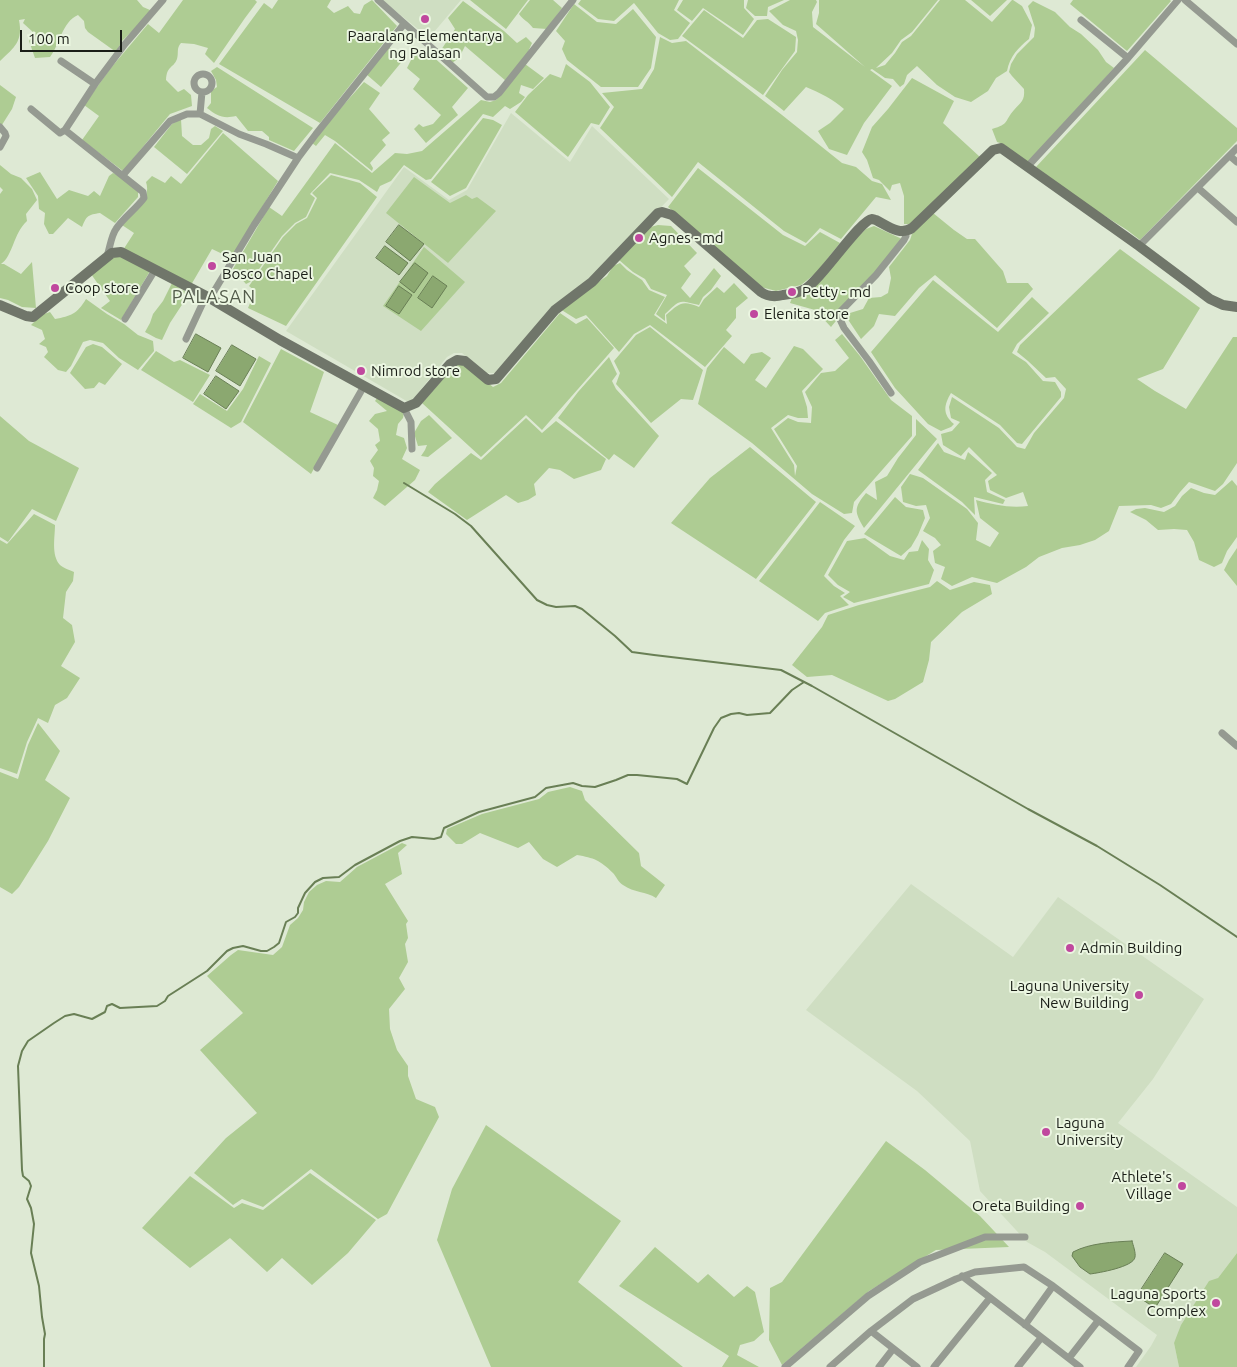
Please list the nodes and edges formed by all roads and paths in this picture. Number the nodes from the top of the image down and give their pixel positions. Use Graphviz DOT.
graph roads {
  1 [pos="163,0"];
  2 [pos="378,0"];
  3 [pos="573,0"];
  4 [pos="1178,0"];
  5 [pos="1185,0"];
  6 [pos="1081,20"];
  7 [pos="404,24"];
  8 [pos="1237,44"];
  9 [pos="1128,58"];
  10 [pos="62,61"];
  11 [pos="95,84"];
  12 [pos="202,92"];
  13 [pos="31,109"];
  14 [pos="200,114"];
  15 [pos="0,127"];
  16 [pos="65,130"];
  17 [pos="0,147"];
  18 [pos="1237,148"];
  19 [pos="1230,156"];
  20 [pos="298,158"];
  21 [pos="1237,162"];
  22 [pos="1027,167"];
  23 [pos="123,175"];
  24 [pos="1198,188"];
  25 [pos="1237,222"];
  26 [pos="905,231"];
  27 [pos="1139,246"];
  28 [pos="107,257"];
  29 [pos="155,270"];
  30 [pos="208,297"];
  31 [pos="0,305"];
  32 [pos="1237,307"];
  33 [pos="125,319"];
  34 [pos="186,338"];
  35 [pos="364,386"];
  36 [pos="891,393"];
  37 [pos="404,408"];
  38 [pos="412,449"];
  39 [pos="317,468"];
  40 [pos="1222,733"];
  41 [pos="1237,746"];
  42 [pos="1025,1237"];
  43 [pos="962,1276"];
  44 [pos="1053,1286"];
  45 [pos="990,1298"];
  46 [pos="1098,1320"];
  47 [pos="1025,1325"];
  48 [pos="871,1331"];
  49 [pos="1042,1338"];
  50 [pos="893,1349"];
  51 [pos="1069,1358"];
  52 [pos="787,1366"];
  53 [pos="830,1367"];
  54 [pos="879,1367"];
  55 [pos="917,1367"];
  56 [pos="934,1367"];
  57 [pos="1018,1367"];
  58 [pos="1080,1367"];
  59 [pos="1128,1367"];
  1 -- 11 [label="street"];
  2 -- 7 [label="street"];
  3 -- 7 [label="street"];
  4 -- 9 [label="street"];
  5 -- 8 [label="street"];
  6 -- 9 [label="street"];
  7 -- 20 [label="street"];
  9 -- 22 [label="street"];
  10 -- 11 [label="street"];
  11 -- 16 [label="street"];
  12 -- 14 [label="street"];
  13 -- 16 [label="street"];
  14 -- 20 [label="street"];
  14 -- 23 [label="street"];
  15 -- 17 [label="street"];
  16 -- 23 [label="street"];
  18 -- 19 [label="street"];
  19 -- 21 [label="street"];
  19 -- 24 [label="street"];
  20 -- 30 [label="street"];
  22 -- 26 [label="street"];
  22 -- 27 [label="street"];
  23 -- 28 [label="street"];
  24 -- 25 [label="street"];
  24 -- 27 [label="street"];
  26 -- 36 [label="street"];
  26 -- 37 [label="street"];
  27 -- 32 [label="street"];
  28 -- 29 [label="street"];
  28 -- 31 [label="street"];
  29 -- 30 [label="street"];
  29 -- 33 [label="street"];
  30 -- 34 [label="street"];
  30 -- 35 [label="street"];
  35 -- 37 [label="street"];
  35 -- 39 [label="street"];
  37 -- 38 [label="street"];
  40 -- 41 [label="street"];
  42 -- 52 [label="street"];
  43 -- 44 [label="street"];
  43 -- 45 [label="street"];
  43 -- 48 [label="street"];
  44 -- 46 [label="street"];
  44 -- 47 [label="street"];
  45 -- 47 [label="street"];
  45 -- 56 [label="street"];
  46 -- 51 [label="street"];
  46 -- 59 [label="street"];
  47 -- 49 [label="street"];
  48 -- 50 [label="street"];
  48 -- 53 [label="street"];
  49 -- 51 [label="street"];
  49 -- 57 [label="street"];
  50 -- 54 [label="street"];
  50 -- 55 [label="street"];
  51 -- 58 [label="street"];
}
